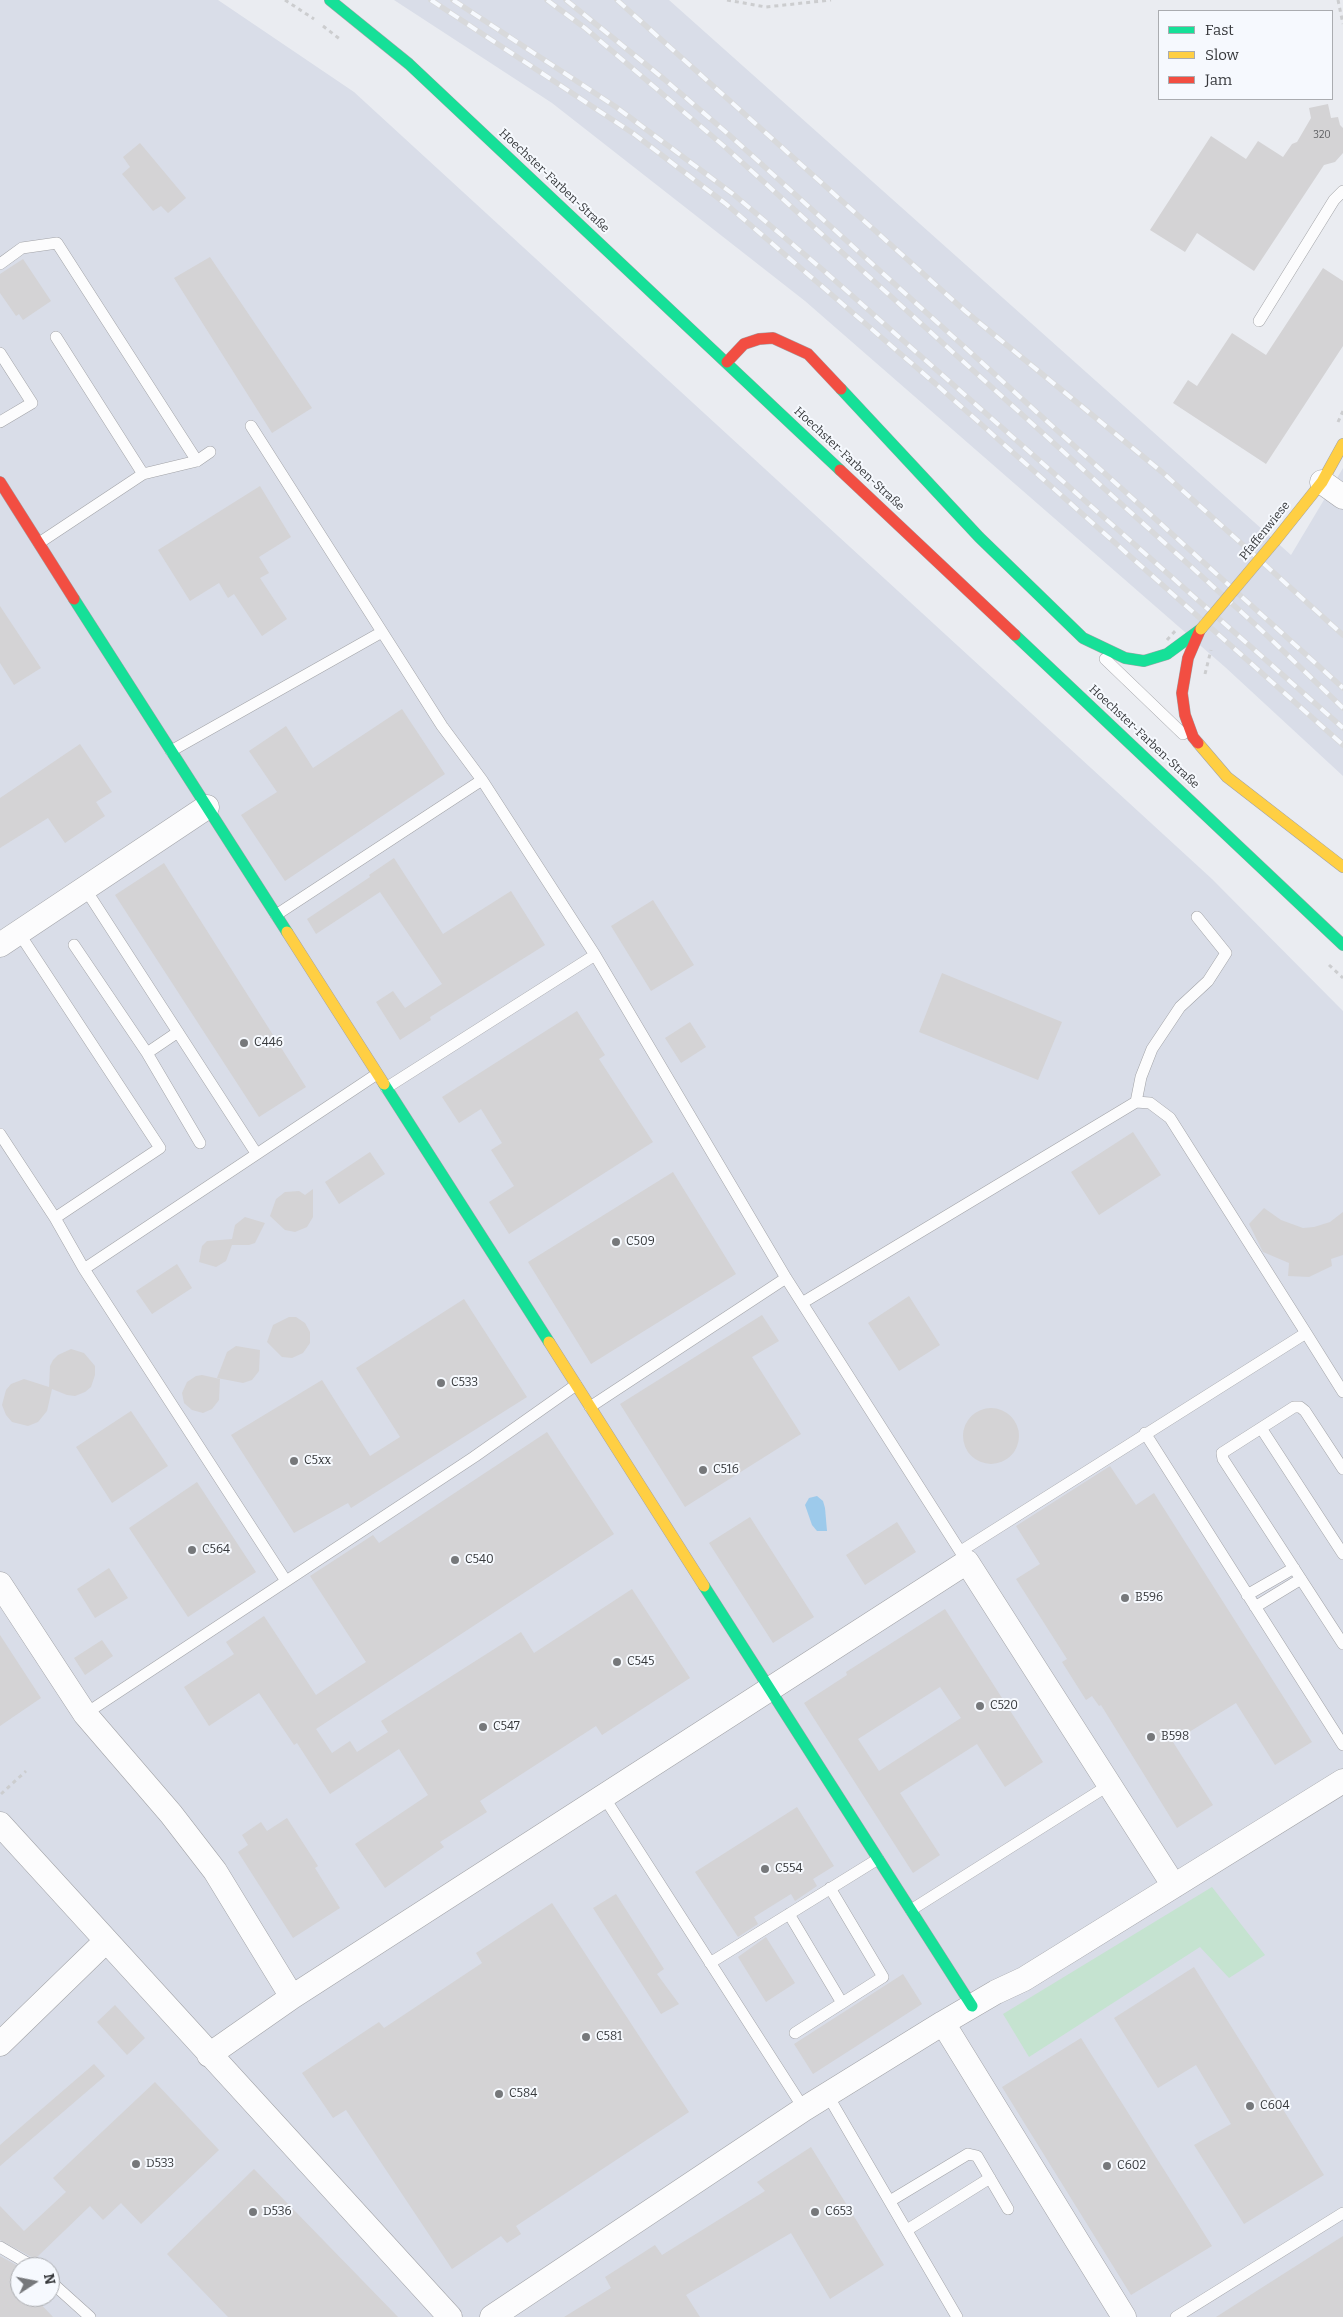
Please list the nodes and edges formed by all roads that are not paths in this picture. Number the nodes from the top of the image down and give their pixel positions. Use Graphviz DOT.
graph roads {
  1 [pos="330,0"];
  2 [pos="1343,191"];
  3 [pos="0,264"];
  4 [pos="1259,321"];
  5 [pos="56,337"];
  6 [pos="0,353"];
  7 [pos="727,362"];
  8 [pos="0,422"];
  9 [pos="251,426"];
  10 [pos="1343,444"];
  11 [pos="210,452"];
  12 [pos="197,461"];
  13 [pos="143,474"];
  14 [pos="0,482"];
  15 [pos="1322,482"];
  16 [pos="1343,497"];
  17 [pos="39,543"];
  18 [pos="1201,630"];
  19 [pos="382,632"];
  20 [pos="1083,638"];
  21 [pos="171,751"];
  22 [pos="1212,761"];
  23 [pos="482,780"];
  24 [pos="206,807"];
  25 [pos="1343,867"];
  26 [pos="86,890"];
  27 [pos="276,916"];
  28 [pos="1197,917"];
  29 [pos="10,939"];
  30 [pos="74,945"];
  31 [pos="1343,945"];
  32 [pos="595,954"];
  33 [pos="178,1032"];
  34 [pos="147,1053"];
  35 [pos="377,1074"];
  36 [pos="386,1088"];
  37 [pos="1136,1102"];
  38 [pos="0,1134"];
  39 [pos="200,1143"];
  40 [pos="256,1153"];
  41 [pos="55,1218"];
  42 [pos="84,1268"];
  43 [pos="786,1278"];
  44 [pos="802,1303"];
  45 [pos="1306,1333"];
  46 [pos="576,1385"];
  47 [pos="1343,1392"];
  48 [pos="590,1407"];
  49 [pos="1261,1428"];
  50 [pos="1145,1433"];
  51 [pos="1343,1469"];
  52 [pos="1343,1554"];
  53 [pos="964,1556"];
  54 [pos="1294,1568"];
  55 [pos="1301,1579"];
  56 [pos="286,1581"];
  57 [pos="0,1584"];
  58 [pos="1247,1595"];
  59 [pos="1255,1607"];
  60 [pos="1343,1644"];
  61 [pos="771,1690"];
  62 [pos="85,1714"];
  63 [pos="1343,1745"];
  64 [pos="1343,1781"];
  65 [pos="1110,1785"];
  66 [pos="604,1797"];
  67 [pos="0,1824"];
  68 [pos="878,1859"];
  69 [pos="1174,1886"];
  70 [pos="830,1888"];
  71 [pos="911,1910"];
  72 [pos="789,1914"];
  73 [pos="106,1941"];
  74 [pos="710,1963"];
  75 [pos="292,1997"];
  76 [pos="842,2003"];
  77 [pos="972,2006"];
  78 [pos="943,2023"];
  79 [pos="795,2033"];
  80 [pos="0,2044"];
  81 [pos="209,2055"];
  82 [pos="827,2094"];
  83 [pos="804,2108"];
  84 [pos="990,2178"];
  85 [pos="890,2201"];
  86 [pos="1008,2209"];
  87 [pos="1343,2213"];
  88 [pos="907,2230"];
  89 [pos="0,2247"];
  90 [pos="17,2257"];
  91 [pos="60,2290"];
  92 [pos="90,2317"];
  93 [pos="450,2317"];
  94 [pos="492,2317"];
  95 [pos="957,2317"];
  96 [pos="1124,2317"];
  97 [pos="1176,2317"];
  1 -- 7 [label="main road, Hoechster-Farben-Straße"];
  2 -- 4 [label="lane"];
  3 -- 12 [label="lane"];
  5 -- 13 [label="lane"];
  6 -- 8 [label="lane"];
  7 -- 20 [label="main road"];
  7 -- 31 [label="main road, Hoechster-Farben-Straße"];
  9 -- 19 [label="lane"];
  10 -- 15 [label="main road, Pfaffenwiese"];
  11 -- 12 [label="lane"];
  12 -- 13 [label="lane"];
  13 -- 17 [label="lane"];
  14 -- 17 [label="main road"];
  15 -- 16 [label="street"];
  15 -- 18 [label="main road, Pfaffenwiese, bridge"];
  17 -- 21 [label="main road"];
  18 -- 20 [label="main road"];
  18 -- 22 [label="main road"];
  19 -- 21 [label="lane"];
  19 -- 23 [label="lane"];
  20 -- 22 [label="lane"];
  21 -- 24 [label="main road"];
  22 -- 25 [label="main road"];
  23 -- 27 [label="lane"];
  23 -- 32 [label="lane"];
  24 -- 26 [label="street"];
  24 -- 27 [label="main road"];
  26 -- 29 [label="street"];
  26 -- 33 [label="lane"];
  27 -- 35 [label="main road"];
  28 -- 37 [label="lane"];
  29 -- 41 [label="lane"];
  30 -- 34 [label="lane"];
  32 -- 36 [label="lane"];
  32 -- 43 [label="lane"];
  33 -- 34 [label="lane"];
  33 -- 40 [label="lane"];
  34 -- 39 [label="lane"];
  35 -- 36 [label="main road"];
  35 -- 40 [label="lane"];
  36 -- 46 [label="main road"];
  37 -- 44 [label="lane"];
  37 -- 45 [label="lane"];
  38 -- 41 [label="lane"];
  40 -- 42 [label="lane"];
  41 -- 42 [label="lane"];
  42 -- 56 [label="lane"];
  43 -- 44 [label="lane"];
  43 -- 48 [label="lane"];
  44 -- 53 [label="lane"];
  45 -- 47 [label="lane"];
  45 -- 50 [label="lane"];
  46 -- 48 [label="main road"];
  46 -- 56 [label="lane"];
  48 -- 61 [label="main road"];
  49 -- 51 [label="lane"];
  49 -- 52 [label="lane"];
  49 -- 54 [label="lane"];
  50 -- 53 [label="lane"];
  50 -- 58 [label="lane"];
  53 -- 61 [label="street"];
  53 -- 65 [label="street"];
  54 -- 55 [label="lane"];
  54 -- 58 [label="lane"];
  55 -- 59 [label="lane"];
  55 -- 60 [label="lane"];
  56 -- 62 [label="lane"];
  57 -- 62 [label="street"];
  58 -- 59 [label="lane"];
  59 -- 63 [label="lane"];
  61 -- 66 [label="street"];
  61 -- 68 [label="main road"];
  62 -- 75 [label="street"];
  64 -- 69 [label="street"];
  65 -- 69 [label="street"];
  65 -- 71 [label="lane"];
  66 -- 74 [label="lane"];
  66 -- 75 [label="street"];
  67 -- 73 [label="street"];
  68 -- 70 [label="lane"];
  68 -- 71 [label="main road"];
  69 -- 77 [label="street"];
  70 -- 72 [label="lane"];
  70 -- 76 [label="lane"];
  71 -- 77 [label="main road"];
  72 -- 74 [label="lane"];
  72 -- 76 [label="lane"];
  73 -- 80 [label="street"];
  73 -- 81 [label="street"];
  74 -- 83 [label="lane"];
  75 -- 81 [label="street"];
  76 -- 79 [label="lane"];
  77 -- 78 [label="street"];
  78 -- 82 [label="street"];
  78 -- 96 [label="street"];
  81 -- 93 [label="street"];
  82 -- 83 [label="street"];
  82 -- 85 [label="lane"];
  83 -- 94 [label="street"];
  84 -- 85 [label="lane"];
  84 -- 86 [label="lane"];
  84 -- 88 [label="lane"];
  85 -- 88 [label="lane"];
  87 -- 97 [label="lane"];
  88 -- 95 [label="lane"];
  89 -- 90 [label="lane"];
  91 -- 92 [label="lane"];
}
